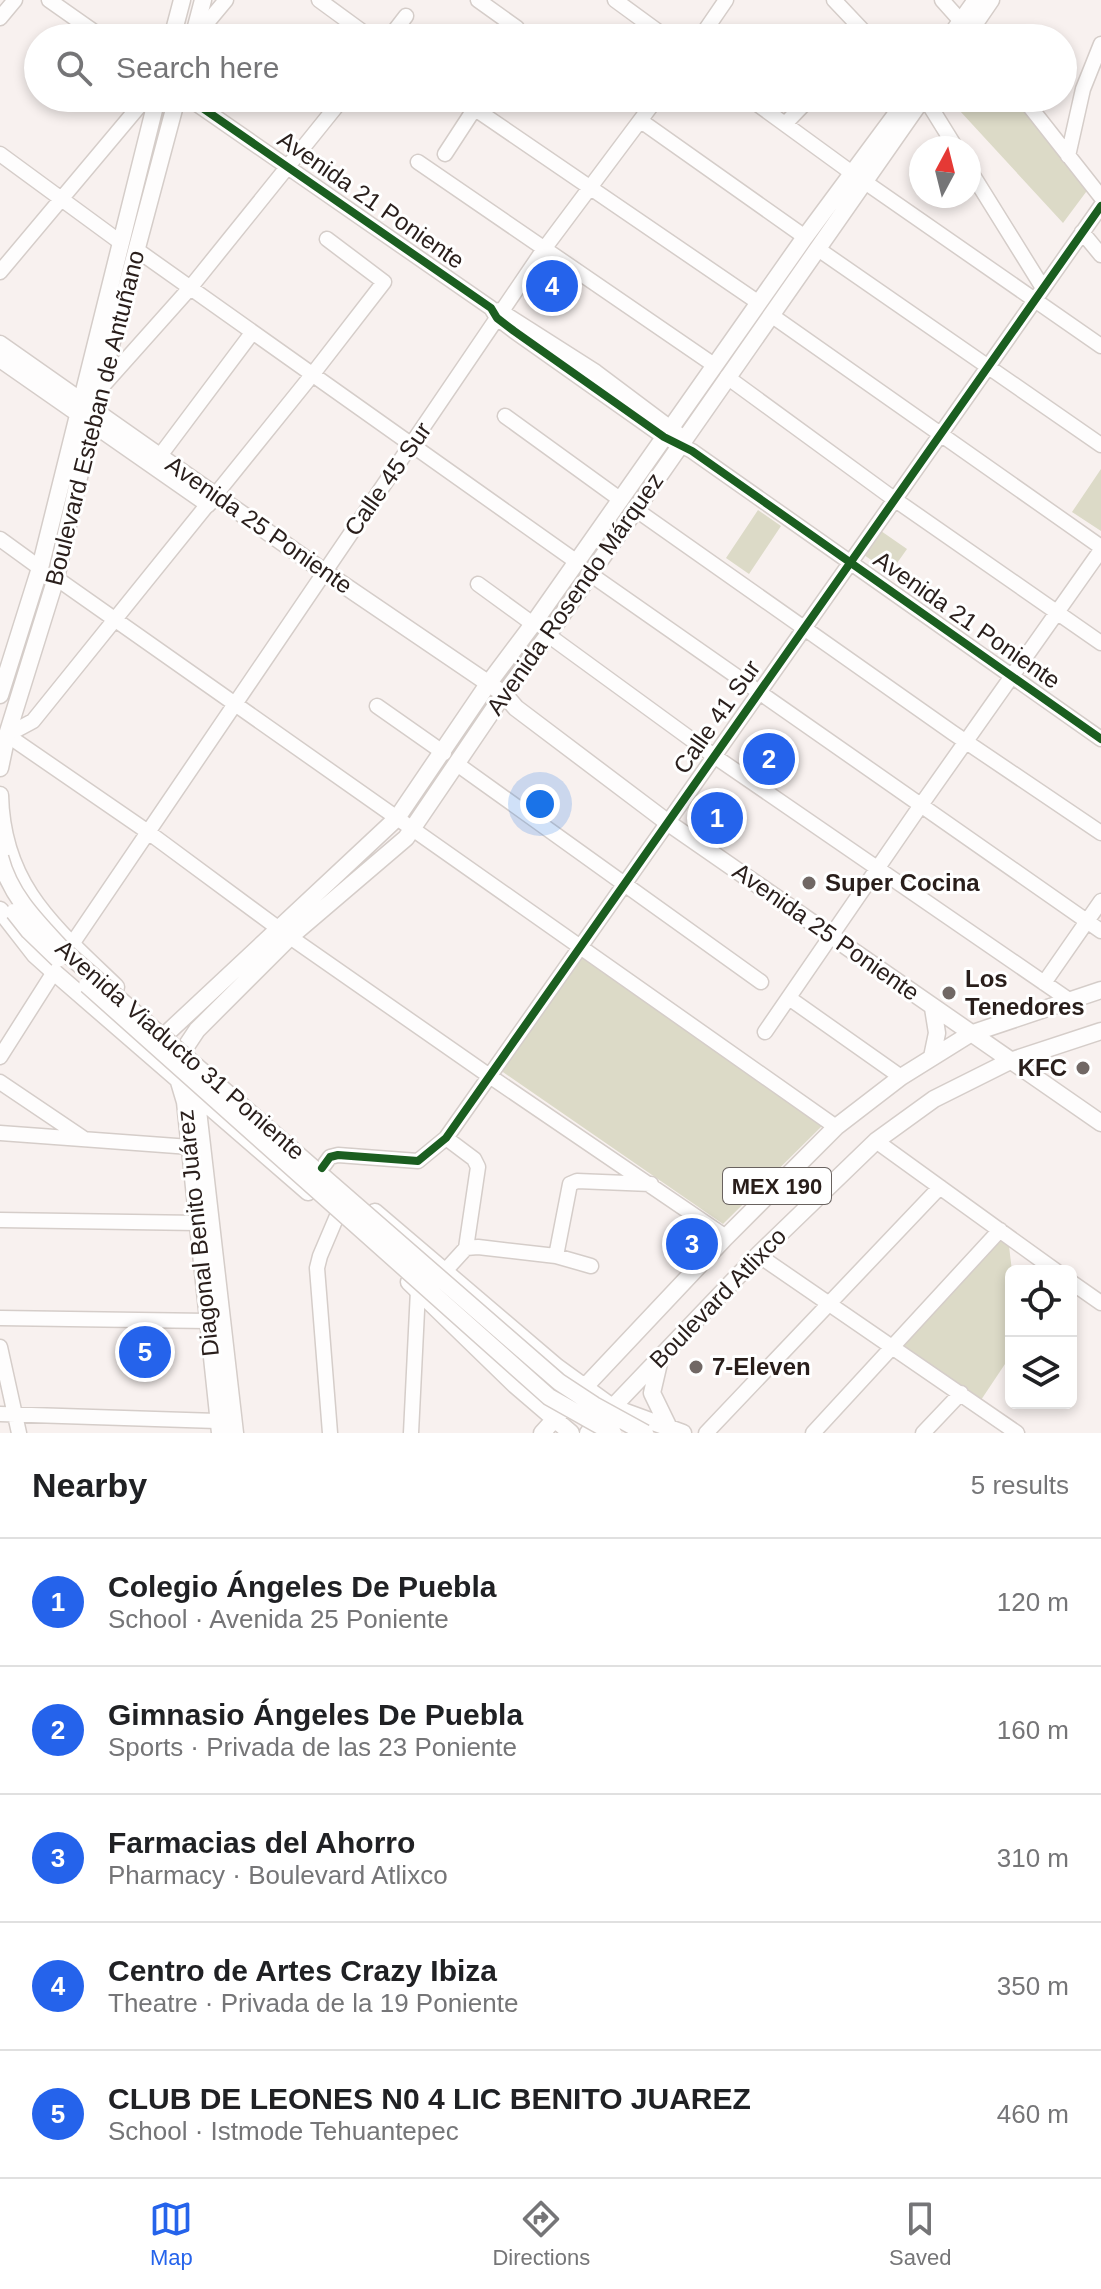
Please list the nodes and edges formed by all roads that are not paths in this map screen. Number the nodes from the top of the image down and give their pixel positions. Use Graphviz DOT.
graph roads {
  1 [pos="15,0"];
  2 [pos="49,0"];
  3 [pos="182,0"];
  4 [pos="203,0"];
  5 [pos="226,0"];
  6 [pos="319,0"];
  7 [pos="478,0"];
  8 [pos="615,0"];
  9 [pos="726,0"];
  10 [pos="834,0"];
  11 [pos="942,0"];
  12 [pos="976,0"];
  13 [pos="991,0"];
  14 [pos="406,16"];
  15 [pos="0,18"];
  16 [pos="83,24"];
  17 [pos="176,24"];
  18 [pos="196,24"];
  19 [pos="206,24"];
  20 [pos="352,24"];
  21 [pos="400,24"];
  22 [pos="511,24"];
  23 [pos="648,24"];
  24 [pos="710,24"];
  25 [pos="857,24"];
  26 [pos="962,24"];
  27 [pos="970,24"];
  28 [pos="974,24"];
  29 [pos="1101,44"];
  30 [pos="134,112"];
  31 [pos="153,112"];
  32 [pos="173,112"];
  33 [pos="209,112"];
  34 [pos="332,112"];
  35 [pos="472,112"];
  36 [pos="481,112"];
  37 [pos="647,112"];
  38 [pos="768,112"];
  39 [pos="796,112"];
  40 [pos="899,112"];
  41 [pos="912,112"];
  42 [pos="933,112"];
  43 [pos="1034,112"];
  44 [pos="641,121"];
  45 [pos="785,124"];
  46 [pos="948,136"];
  47 [pos="0,154"];
  48 [pos="445,154"];
  49 [pos="1068,156"];
  50 [pos="418,162"];
  51 [pos="289,166"];
  52 [pos="858,177"];
  53 [pos="590,185"];
  54 [pos="981,190"];
  55 [pos="1101,197"];
  56 [pos="61,200"];
  57 [pos="1101,206"];
  58 [pos="1082,232"];
  59 [pos="327,239"];
  60 [pos="120,242"];
  61 [pos="812,243"];
  62 [pos="544,249"];
  63 [pos="137,250"];
  64 [pos="1101,255"];
  65 [pos="0,272"];
  66 [pos="190,288"];
  67 [pos="1039,294"];
  68 [pos="765,309"];
  69 [pos="497,312"];
  70 [pos="252,333"];
  71 [pos="0,344"];
  72 [pos="1101,346"];
  73 [pos="0,359"];
  74 [pos="714,365"];
  75 [pos="988,366"];
  76 [pos="312,375"];
  77 [pos="727,377"];
  78 [pos="99,390"];
  79 [pos="87,411"];
  80 [pos="505,416"];
  81 [pos="667,432"];
  82 [pos="939,433"];
  83 [pos="413,445"];
  84 [pos="685,445"];
  85 [pos="1101,445"];
  86 [pos="156,460"];
  87 [pos="894,499"];
  88 [pos="211,500"];
  89 [pos="628,504"];
  90 [pos="0,539"];
  91 [pos="1101,549"];
  92 [pos="577,562"];
  93 [pos="850,563"];
  94 [pos="40,568"];
  95 [pos="590,574"];
  96 [pos="320,576"];
  97 [pos="56,578"];
  98 [pos="478,584"];
  99 [pos="1056,612"];
  100 [pos="115,618"];
  101 [pos="533,624"];
  102 [pos="804,627"];
  103 [pos="548,635"];
  104 [pos="1101,643"];
  105 [pos="1011,676"];
  106 [pos="485,688"];
  107 [pos="759,692"];
  108 [pos="0,695"];
  109 [pos="502,698"];
  110 [pos="234,703"];
  111 [pos="377,706"];
  112 [pos="7,735"];
  113 [pos="1101,739"];
  114 [pos="965,741"];
  115 [pos="444,753"];
  116 [pos="714,756"];
  117 [pos="457,764"];
  118 [pos="0,768"];
  119 [pos="0,795"];
  120 [pos="921,805"];
  121 [pos="397,818"];
  122 [pos="667,822"];
  123 [pos="412,829"];
  124 [pos="148,832"];
  125 [pos="1101,833"];
  126 [pos="0,857"];
  127 [pos="878,870"];
  128 [pos="624,883"];
  129 [pos="0,886"];
  130 [pos="1101,901"];
  131 [pos="0,910"];
  132 [pos="1087,921"];
  133 [pos="1101,931"];
  134 [pos="284,932"];
  135 [pos="833,935"];
  136 [pos="72,944"];
  137 [pos="579,946"];
  138 [pos="54,972"];
  139 [pos="761,982"];
  140 [pos="1044,983"];
  141 [pos="1101,990"];
  142 [pos="789,998"];
  143 [pos="1069,1000"];
  144 [pos="933,1008"];
  145 [pos="197,1030"];
  146 [pos="1101,1031"];
  147 [pos="765,1032"];
  148 [pos="970,1034"];
  149 [pos="165,1035"];
  150 [pos="183,1051"];
  151 [pos="0,1057"];
  152 [pos="932,1057"];
  153 [pos="1010,1061"];
  154 [pos="488,1075"];
  155 [pos="901,1077"];
  156 [pos="0,1082"];
  157 [pos="194,1085"];
  158 [pos="1101,1123"];
  159 [pos="231,1127"];
  160 [pos="836,1127"];
  161 [pos="0,1133"];
  162 [pos="201,1134"];
  163 [pos="446,1138"];
  164 [pos="85,1139"];
  165 [pos="876,1141"];
  166 [pos="190,1147"];
  167 [pos="322,1168"];
  168 [pos="651,1185"];
  169 [pos="940,1187"];
  170 [pos="337,1216"];
  171 [pos="0,1220"];
  172 [pos="198,1223"];
  173 [pos="1000,1230"];
  174 [pos="726,1237"];
  175 [pos="466,1248"];
  176 [pos="758,1255"];
  177 [pos="556,1256"];
  178 [pos="1048,1265"];
  179 [pos="591,1266"];
  180 [pos="445,1271"];
  181 [pos="1077,1286"];
  182 [pos="418,1290"];
  183 [pos="479,1301"];
  184 [pos="828,1303"];
  185 [pos="1101,1303"];
  186 [pos="0,1318"];
  187 [pos="208,1321"];
  188 [pos="457,1326"];
  189 [pos="0,1347"];
  190 [pos="892,1347"];
  191 [pos="660,1359"];
  192 [pos="515,1385"];
  193 [pos="585,1387"];
  194 [pos="961,1393"];
  195 [pos="612,1407"];
  196 [pos="7,1414"];
  197 [pos="554,1420"];
  198 [pos="218,1427"];
  199 [pos="676,1431"];
  200 [pos="19,1433"];
  201 [pos="235,1433"];
  202 [pos="330,1433"];
  203 [pos="409,1433"];
  204 [pos="534,1433"];
  205 [pos="542,1433"];
  206 [pos="571,1433"];
  207 [pos="588,1433"];
  208 [pos="613,1433"];
  209 [pos="645,1433"];
  210 [pos="706,1433"];
  211 [pos="813,1433"];
  212 [pos="923,1433"];
  213 [pos="1017,1433"];
  1 -- 15 [label="street"];
  2 -- 16 [label="street"];
  3 -- 17 [label="main road"];
  4 -- 18 [label="main road"];
  5 -- 19 [label="street"];
  6 -- 20 [label="street"];
  7 -- 22 [label="street"];
  8 -- 23 [label="street"];
  9 -- 24 [label="street"];
  10 -- 25 [label="street"];
  11 -- 26 [label="street"];
  12 -- 27 [label="main road"];
  13 -- 28 [label="main road"];
  14 -- 21 [label="street"];
  29 -- 49 [label="street"];
  30 -- 56 [label="street"];
  31 -- 60 [label="main road, Boulevard Esteban de Antuñano"];
  32 -- 63 [label="main road, Boulevard Esteban de Antuñano"];
  33 -- 51 [label="street, Avenida 21 Poniente"];
  34 -- 51 [label="street"];
  35 -- 48 [label="street"];
  36 -- 53 [label="street"];
  37 -- 44 [label="street, Calle 45 Sur"];
  38 -- 45 [label="street"];
  39 -- 45 [label="street"];
  40 -- 52 [label="main road, Avenida Rosendo Márquez"];
  41 -- 52 [label="main road, Avenida Rosendo Márquez"];
  42 -- 46 [label="street"];
  43 -- 49 [label="street"];
  44 -- 53 [label="street, Calle 45 Sur"];
  44 -- 61 [label="street"];
  45 -- 52 [label="street"];
  47 -- 56 [label="street"];
  49 -- 55 [label="street"];
  50 -- 62 [label="street"];
  51 -- 66 [label="street"];
  51 -- 69 [label="street, Avenida 21 Poniente"];
  52 -- 61 [label="main road, Avenida Rosendo Márquez"];
  52 -- 67 [label="street"];
  53 -- 62 [label="street, Calle 45 Sur"];
  53 -- 68 [label="street"];
  54 -- 67 [label="street"];
  56 -- 60 [label="street"];
  56 -- 65 [label="street"];
  57 -- 58 [label="street, Calle 41 Sur"];
  58 -- 64 [label="street"];
  58 -- 67 [label="street, Calle 41 Sur"];
  59 -- 76 [label="street"];
  60 -- 79 [label="main road, Boulevard Esteban de Antuñano"];
  61 -- 68 [label="main road, Avenida Rosendo Márquez"];
  61 -- 75 [label="street"];
  62 -- 69 [label="street, Calle 45 Sur"];
  62 -- 74 [label="street"];
  63 -- 66 [label="street"];
  63 -- 78 [label="main road, Boulevard Esteban de Antuñano"];
  66 -- 70 [label="street"];
  66 -- 78 [label="street"];
  67 -- 72 [label="street"];
  67 -- 75 [label="street, Calle 41 Sur"];
  68 -- 74 [label="main road, Avenida Rosendo Márquez"];
  68 -- 77 [label="main road, Avenida Rosendo Márquez"];
  68 -- 82 [label="street"];
  69 -- 81 [label="street, Avenida 21 Poniente"];
  69 -- 83 [label="street, Calle 45 Sur"];
  70 -- 76 [label="street"];
  70 -- 86 [label="street"];
  71 -- 79 [label="main road, Avenida 25 Poniente"];
  73 -- 79 [label="main road, Avenida 25 Poniente"];
  74 -- 81 [label="main road, Avenida Rosendo Márquez"];
  75 -- 82 [label="street, Calle 41 Sur"];
  75 -- 85 [label="street"];
  76 -- 83 [label="street"];
  76 -- 88 [label="street"];
  77 -- 84 [label="main road, Avenida Rosendo Márquez"];
  77 -- 87 [label="street"];
  78 -- 79 [label="main road, Boulevard Esteban de Antuñano"];
  79 -- 86 [label="main road, Avenida 25 Poniente"];
  79 -- 94 [label="main road, Boulevard Esteban de Antuñano"];
  79 -- 97 [label="main road, Boulevard Esteban de Antuñano"];
  80 -- 89 [label="street"];
  81 -- 84 [label="street, Avenida 21 Poniente"];
  81 -- 89 [label="main road, Avenida Rosendo Márquez"];
  82 -- 87 [label="street, Calle 41 Sur"];
  82 -- 91 [label="street"];
  83 -- 92 [label="street"];
  83 -- 96 [label="street, Calle 45 Sur"];
  84 -- 89 [label="main road, Avenida Rosendo Márquez"];
  84 -- 93 [label="street, Avenida 21 Poniente"];
  86 -- 88 [label="main road, Avenida 25 Poniente"];
  87 -- 93 [label="street, Calle 41 Sur"];
  87 -- 99 [label="street"];
  88 -- 96 [label="main road, Avenida 25 Poniente"];
  88 -- 100 [label="street"];
  89 -- 92 [label="main road, Avenida Rosendo Márquez"];
  89 -- 95 [label="main road, Avenida Rosendo Márquez"];
  89 -- 102 [label="street"];
  90 -- 94 [label="street"];
  91 -- 99 [label="street"];
  92 -- 101 [label="main road, Avenida Rosendo Márquez"];
  93 -- 102 [label="street, Calle 41 Sur"];
  93 -- 105 [label="street, Avenida 21 Poniente"];
  94 -- 108 [label="main road, Boulevard Esteban de Antuñano"];
  95 -- 103 [label="main road, Avenida Rosendo Márquez"];
  95 -- 107 [label="street"];
  96 -- 106 [label="main road, Avenida 25 Poniente"];
  96 -- 110 [label="street, Calle 45 Sur"];
  97 -- 100 [label="street"];
  97 -- 112 [label="main road, Boulevard Esteban de Antuñano"];
  98 -- 101 [label="street"];
  99 -- 104 [label="street"];
  99 -- 105 [label="street"];
  100 -- 110 [label="street"];
  100 -- 112 [label="street"];
  101 -- 106 [label="main road, Avenida Rosendo Márquez"];
  102 -- 107 [label="street, Calle 41 Sur"];
  102 -- 114 [label="street"];
  103 -- 109 [label="main road, Avenida Rosendo Márquez"];
  103 -- 116 [label="street"];
  105 -- 113 [label="street, Avenida 21 Poniente"];
  105 -- 114 [label="street"];
  106 -- 109 [label="main road, Avenida 25 Poniente"];
  106 -- 115 [label="main road, Avenida Rosendo Márquez"];
  107 -- 116 [label="street, Calle 41 Sur"];
  107 -- 120 [label="street"];
  109 -- 117 [label="main road, Avenida Rosendo Márquez"];
  109 -- 122 [label="main road, Avenida 25 Poniente"];
  110 -- 121 [label="street"];
  110 -- 124 [label="street, Calle 45 Sur"];
  111 -- 115 [label="street"];
  112 -- 118 [label="main road, Boulevard Esteban de Antuñano"];
  112 -- 124 [label="street"];
  114 -- 120 [label="street"];
  114 -- 125 [label="street"];
  115 -- 121 [label="main road, Avenida Rosendo Márquez"];
  116 -- 122 [label="street, Calle 41 Sur"];
  116 -- 127 [label="street"];
  117 -- 123 [label="main road, Avenida Rosendo Márquez"];
  117 -- 128 [label="street"];
  119 -- 136 [label="main road"];
  120 -- 127 [label="street"];
  120 -- 132 [label="street"];
  121 -- 123 [label="street"];
  121 -- 134 [label="main road, Avenida Rosendo Márquez"];
  122 -- 128 [label="street, Calle 41 Sur"];
  122 -- 135 [label="main road, Avenida 25 Poniente"];
  123 -- 134 [label="main road, Avenida Rosendo Márquez"];
  123 -- 137 [label="street"];
  124 -- 134 [label="street"];
  124 -- 136 [label="street, Calle 45 Sur"];
  126 -- 209 [label="main road, Avenida Viaducto 31 Poniente, bridge"];
  127 -- 135 [label="street"];
  127 -- 140 [label="street"];
  128 -- 137 [label="street, Calle 41 Sur"];
  128 -- 139 [label="street"];
  129 -- 208 [label="main road, Avenida Viaducto 31 Poniente, bridge"];
  130 -- 132 [label="street"];
  131 -- 138 [label="main road"];
  132 -- 133 [label="street"];
  132 -- 140 [label="street"];
  134 -- 145 [label="main road, Avenida Rosendo Márquez"];
  134 -- 149 [label="main road, Avenida Rosendo Márquez"];
  134 -- 154 [label="street"];
  135 -- 142 [label="street"];
  135 -- 144 [label="main road, Avenida 25 Poniente"];
  136 -- 149 [label="main road"];
  137 -- 154 [label="street, Calle 41 Sur"];
  137 -- 160 [label="street"];
  138 -- 151 [label="street"];
  138 -- 157 [label="main road"];
  140 -- 143 [label="street"];
  141 -- 143 [label="main road, Boulevard Atlixco / MEX 190"];
  142 -- 147 [label="street"];
  142 -- 155 [label="street"];
  143 -- 148 [label="main road, Boulevard Atlixco / MEX 190"];
  144 -- 148 [label="main road, Avenida 25 Poniente"];
  144 -- 152 [label="main road"];
  145 -- 150 [label="main road, Avenida Rosendo Márquez"];
  145 -- 157 [label="main road"];
  146 -- 153 [label="main road, Boulevard Atlixco / MEX 190"];
  148 -- 152 [label="main road, Boulevard Atlixco / MEX 190"];
  148 -- 153 [label="main road, Avenida 25 Poniente"];
  149 -- 150 [label="main road"];
  149 -- 157 [label="main road, Diagonal Benito Juárez"];
  150 -- 157 [label="main road, Diagonal Benito Juárez"];
  152 -- 155 [label="main road, Boulevard Atlixco / MEX 190"];
  153 -- 158 [label="main road, Avenida 25 Poniente"];
  153 -- 165 [label="main road, Boulevard Atlixco / MEX 190"];
  154 -- 163 [label="street, Calle 41 Sur"];
  154 -- 168 [label="street"];
  155 -- 160 [label="main road, Boulevard Atlixco / MEX 190"];
  156 -- 164 [label="street"];
  157 -- 159 [label="main road"];
  157 -- 162 [label="main road, Diagonal Benito Juárez"];
  157 -- 166 [label="main road, Diagonal Benito Juárez"];
  157 -- 167 [label="main road"];
  159 -- 162 [label="main road"];
  159 -- 170 [label="main road"];
  160 -- 174 [label="main road, Boulevard Atlixco / MEX 190"];
  161 -- 164 [label="street"];
  162 -- 201 [label="main road, Diagonal Benito Juárez"];
  163 -- 167 [label="street, Calle 41 Sur"];
  163 -- 175 [label="street"];
  164 -- 166 [label="street"];
  165 -- 169 [label="street"];
  165 -- 176 [label="main road, Boulevard Atlixco / MEX 190"];
  166 -- 172 [label="main road, Diagonal Benito Juárez"];
  167 -- 180 [label="main road"];
  168 -- 174 [label="street"];
  168 -- 177 [label="street"];
  169 -- 173 [label="street"];
  169 -- 184 [label="street"];
  170 -- 182 [label="main road"];
  170 -- 202 [label="street"];
  171 -- 172 [label="street"];
  172 -- 187 [label="main road, Diagonal Benito Juárez"];
  173 -- 178 [label="street"];
  173 -- 190 [label="street"];
  174 -- 193 [label="main road, Boulevard Atlixco / MEX 190"];
  175 -- 177 [label="street"];
  175 -- 180 [label="street"];
  176 -- 184 [label="street"];
  176 -- 191 [label="main road, Boulevard Atlixco / MEX 190"];
  177 -- 179 [label="street"];
  180 -- 183 [label="main road"];
  181 -- 185 [label="street"];
  182 -- 188 [label="main road"];
  182 -- 203 [label="street"];
  183 -- 188 [label="main road"];
  183 -- 193 [label="main road"];
  184 -- 190 [label="street"];
  184 -- 210 [label="street"];
  186 -- 187 [label="street"];
  187 -- 198 [label="main road, Diagonal Benito Juárez"];
  188 -- 192 [label="main road"];
  189 -- 196 [label="street"];
  190 -- 194 [label="street"];
  190 -- 211 [label="street"];
  191 -- 195 [label="main road, Boulevard Atlixco / MEX 190"];
  191 -- 199 [label="main road"];
  192 -- 197 [label="main road"];
  192 -- 204 [label="main road"];
  193 -- 195 [label="main road"];
  193 -- 197 [label="main road, Boulevard Atlixco / MEX 190"];
  194 -- 212 [label="street"];
  194 -- 213 [label="street"];
  195 -- 199 [label="main road"];
  195 -- 207 [label="main road, Boulevard Atlixco / MEX 190"];
  196 -- 198 [label="street"];
  196 -- 200 [label="street"];
  197 -- 205 [label="main road, Boulevard Atlixco / MEX 190"];
  197 -- 206 [label="main road"];
}
